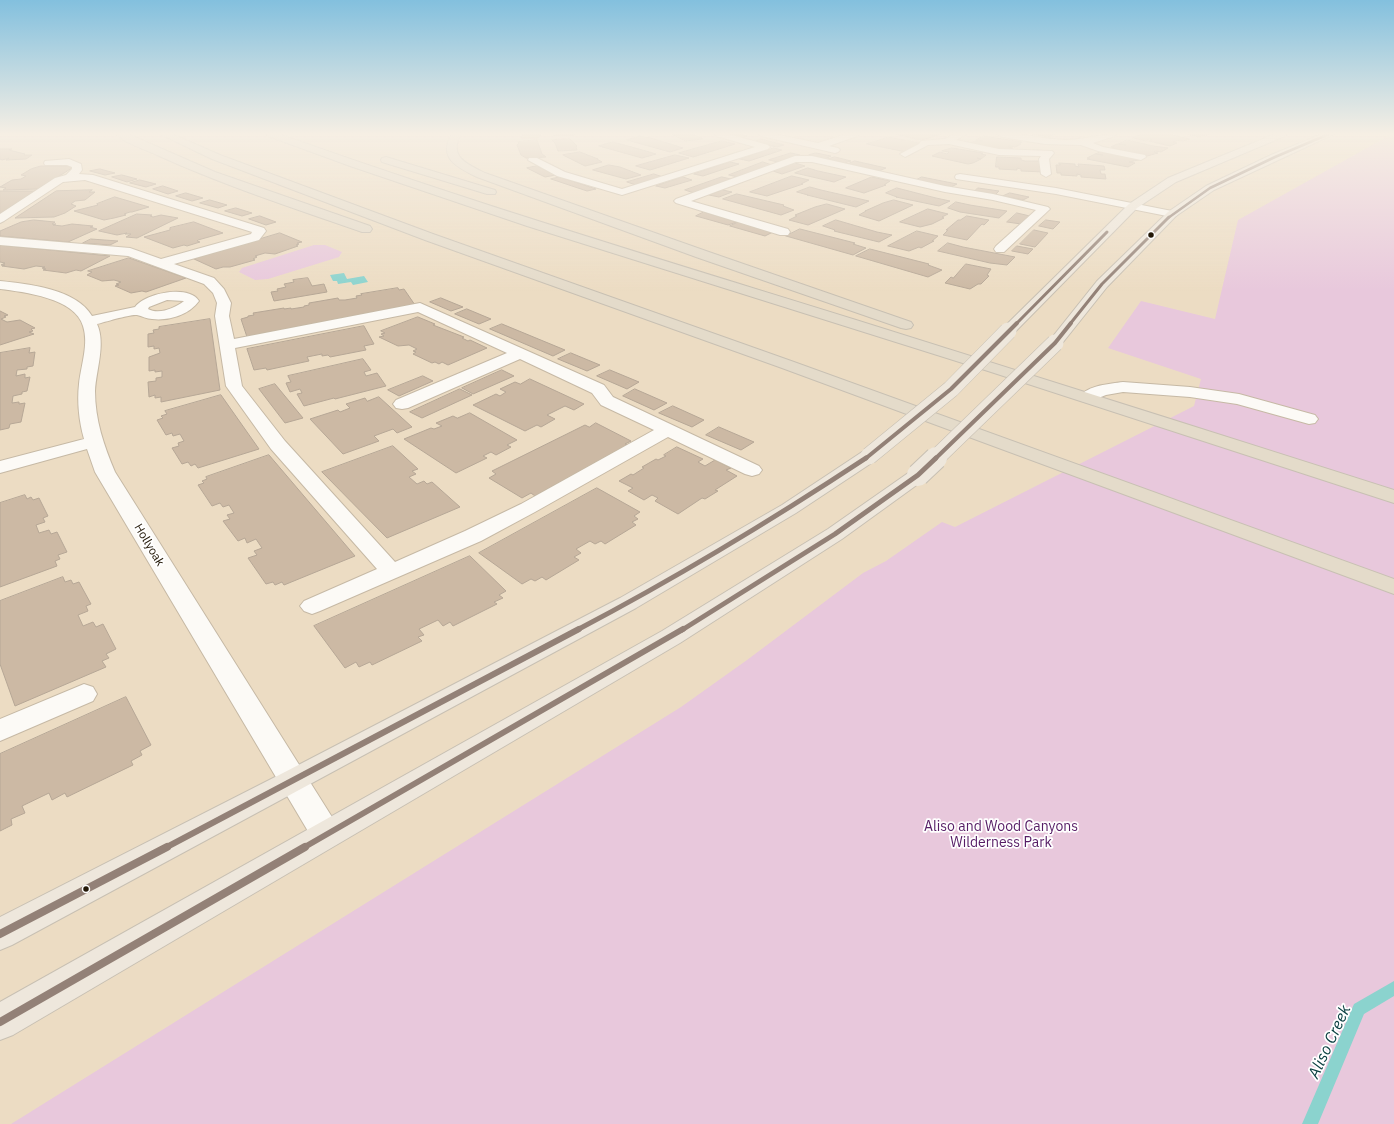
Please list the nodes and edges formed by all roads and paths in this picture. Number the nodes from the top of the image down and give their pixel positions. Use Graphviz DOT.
graph roads {
  1 [pos="50,186"];
  2 [pos="119,186"];
  3 [pos="244,186"];
  4 [pos="294,186"];
  5 [pos="421,186"];
  6 [pos="476,186"];
  7 [pos="513,186"];
  8 [pos="603,186"];
  9 [pos="642,186"];
  10 [pos="720,186"];
  11 [pos="934,186"];
  12 [pos="1026,186"];
  13 [pos="1162,186"];
  14 [pos="1213,186"];
  15 [pos="1133,206"];
  16 [pos="1172,214"];
  17 [pos="0,219"];
  18 [pos="784,232"];
  19 [pos="379,233"];
  20 [pos="0,241"];
  21 [pos="416,245"];
  22 [pos="1000,249"];
  23 [pos="701,254"];
  24 [pos="161,263"];
  25 [pos="0,285"];
  26 [pos="219,292"];
  27 [pos="89,321"];
  28 [pos="916,328"];
  29 [pos="945,338"];
  30 [pos="226,345"];
  31 [pos="520,353"];
  32 [pos="788,365"];
  33 [pos="994,368"];
  34 [pos="1088,397"];
  35 [pos="402,404"];
  36 [pos="1309,418"];
  37 [pos="668,430"];
  38 [pos="94,442"];
  39 [pos="0,467"];
  40 [pos="752,470"];
  41 [pos="1394,497"];
  42 [pos="392,572"];
  43 [pos="1394,587"];
  44 [pos="312,606"];
  45 [pos="84,694"];
  46 [pos="0,731"];
  47 [pos="293,781"];
  48 [pos="326,834"];
  49 [pos="0,934"];
  50 [pos="0,1022"];
  1 -- 17 [label="street"];
  2 -- 24 [label="street"];
  3 -- 19 [label="highway"];
  4 -- 32 [label="highway"];
  5 -- 33 [label="highway"];
  6 -- 23 [label="highway"];
  7 -- 23 [label="highway"];
  8 -- 9 [label="street"];
  10 -- 18 [label="street"];
  11 -- 22 [label="street"];
  12 -- 15 [label="street"];
  13 -- 15 [label="main road"];
  14 -- 16 [label="main road"];
  15 -- 16 [label="street"];
  15 -- 47 [label="main road, bridge"];
  16 -- 48 [label="main road, bridge"];
  20 -- 24 [label="street"];
  21 -- 32 [label="highway"];
  23 -- 28 [label="highway"];
  24 -- 26 [label="street"];
  25 -- 27 [label="street, Hollyoak"];
  26 -- 27 [label="street"];
  26 -- 30 [label="street"];
  27 -- 38 [label="street, Hollyoak"];
  29 -- 33 [label="highway"];
  30 -- 31 [label="street"];
  30 -- 42 [label="street"];
  31 -- 35 [label="street"];
  31 -- 37 [label="street"];
  32 -- 43 [label="highway"];
  33 -- 34 [label="highway"];
  34 -- 36 [label="street"];
  34 -- 41 [label="highway"];
  37 -- 40 [label="street"];
  37 -- 42 [label="street"];
  38 -- 39 [label="street"];
  38 -- 47 [label="street, Hollyoak"];
  42 -- 44 [label="street"];
  45 -- 46 [label="street"];
  47 -- 48 [label="street, Hollyoak"];
  47 -- 49 [label="main road"];
  48 -- 50 [label="main road"];
}
